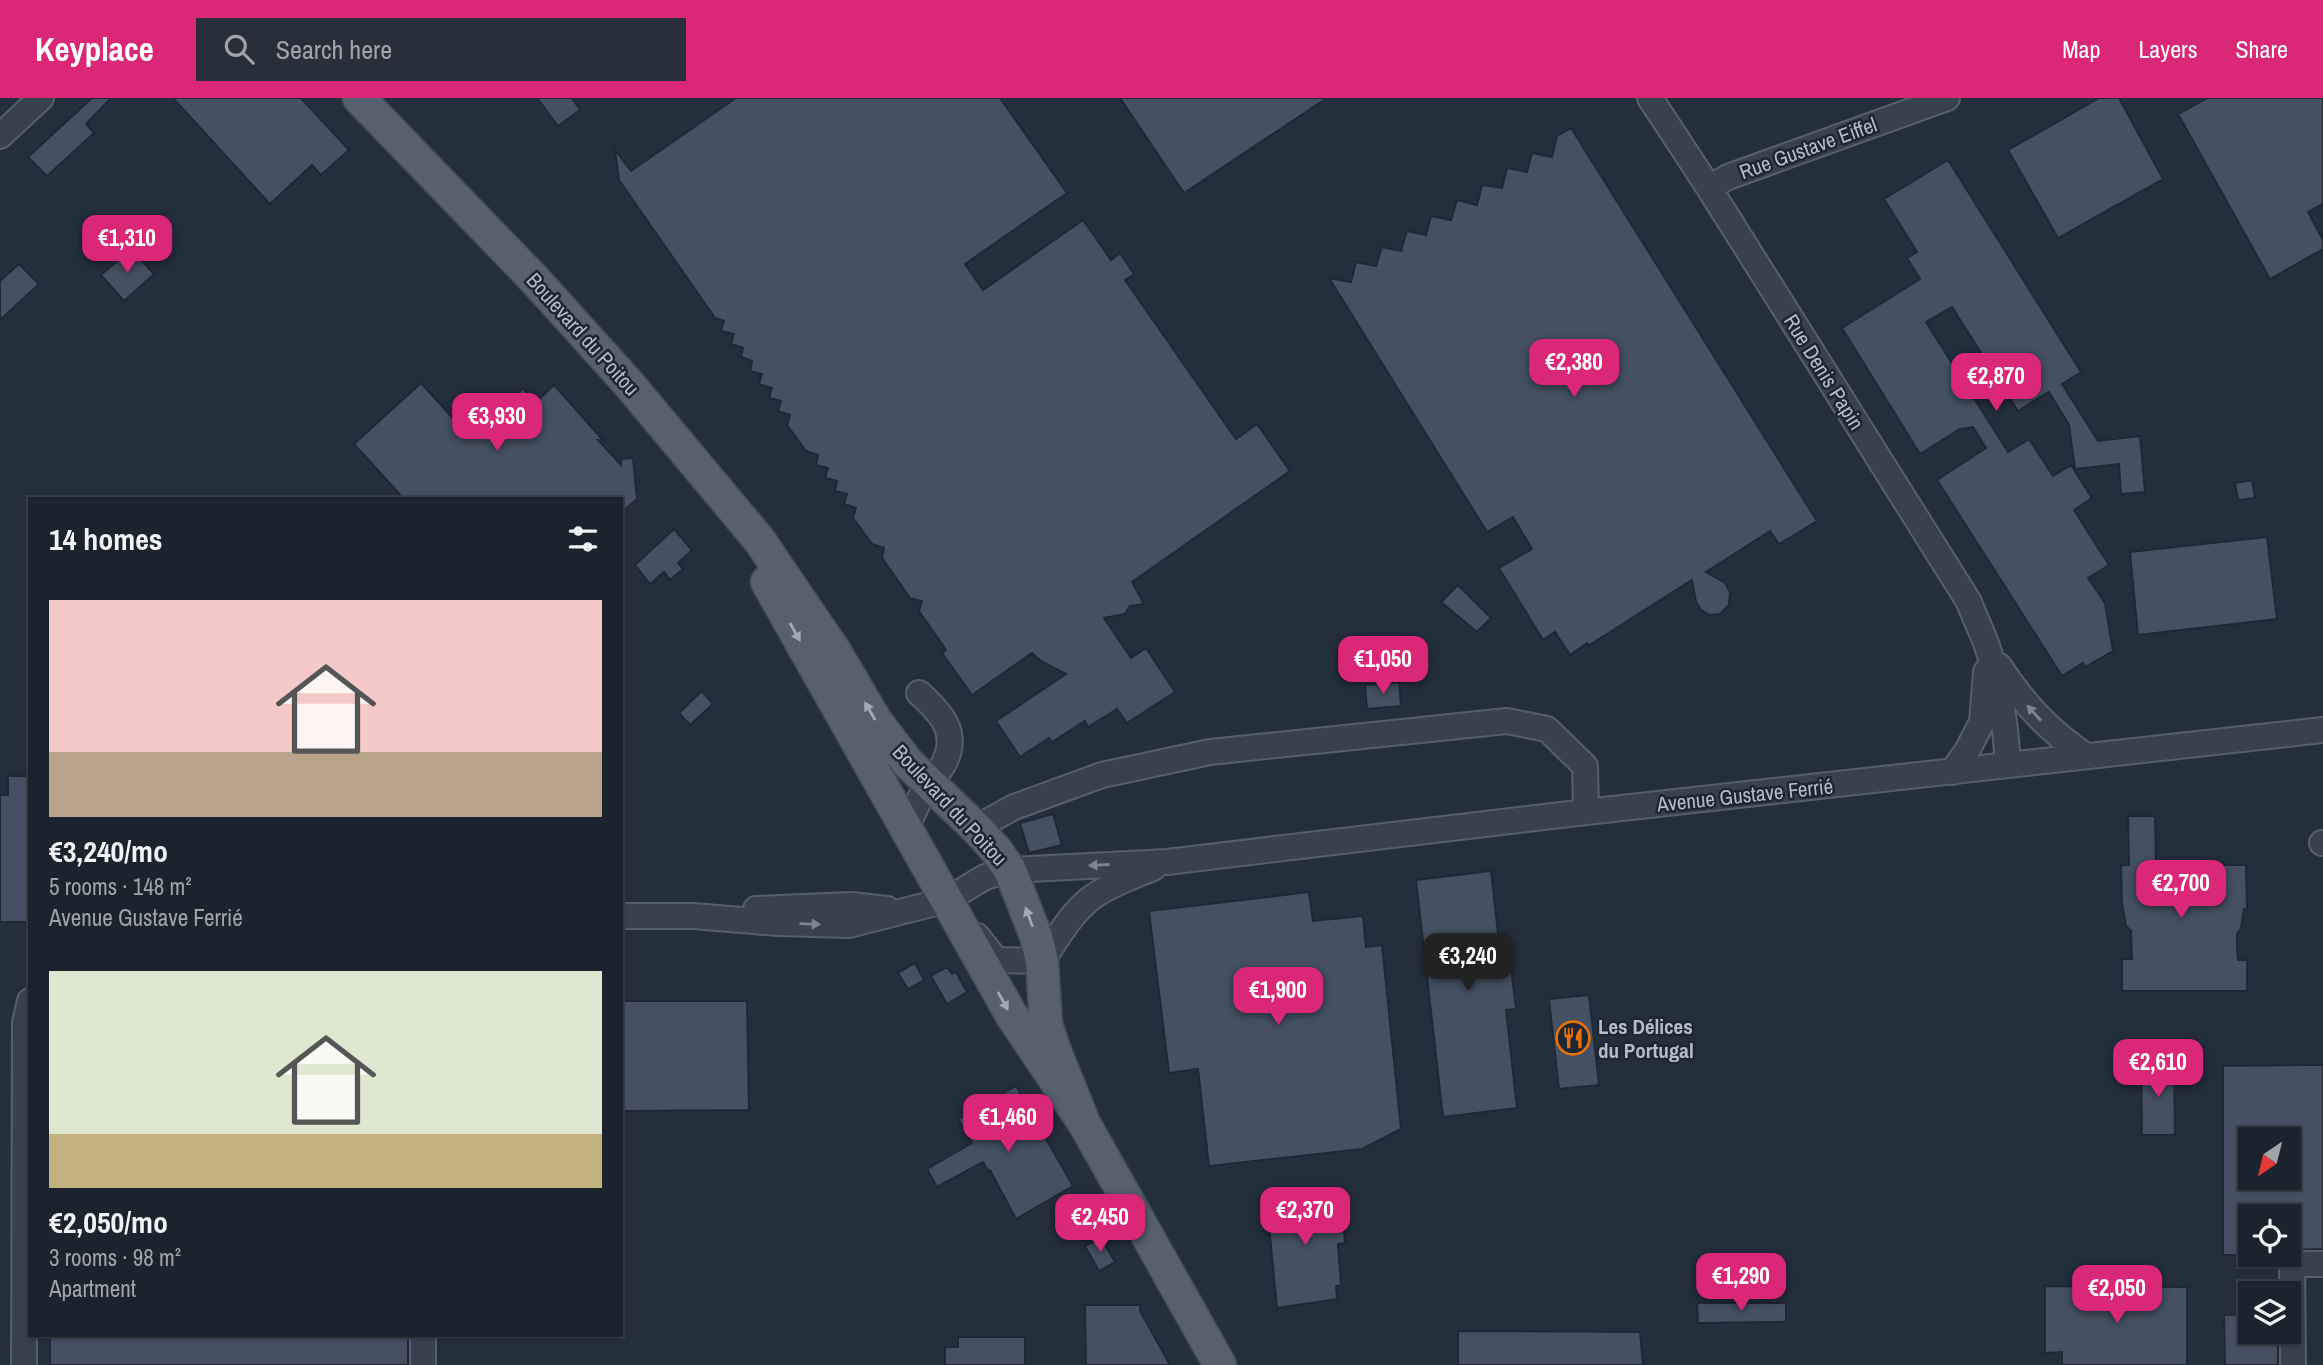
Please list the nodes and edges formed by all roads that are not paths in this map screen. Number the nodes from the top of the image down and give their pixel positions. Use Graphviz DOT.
graph roads {
  1 [pos="41,98"];
  2 [pos="359,98"];
  3 [pos="379,98"];
  4 [pos="1650,98"];
  5 [pos="1947,98"];
  6 [pos="0,136"];
  7 [pos="446,187"];
  8 [pos="1709,188"];
  9 [pos="714,487"];
  10 [pos="1989,650"];
  11 [pos="919,693"];
  12 [pos="2323,730"];
  13 [pos="2086,756"];
  14 [pos="2008,765"];
  15 [pos="1952,772"];
  16 [pos="929,783"];
  17 [pos="1586,812"];
  18 [pos="976,828"];
  19 [pos="906,829"];
  20 [pos="1167,862"];
  21 [pos="1010,870"];
  22 [pos="952,910"];
  23 [pos="623,916"];
  24 [pos="1042,961"];
  25 [pos="28,1009"];
  26 [pos="1084,1123"];
  27 [pos="2323,1264"];
  28 [pos="423,1337"];
  29 [pos="24,1365"];
  30 [pos="424,1365"];
  31 [pos="1220,1365"];
  32 [pos="2294,1365"];
  1 -- 6 [label="street"];
  2 -- 7 [label="main road, Boulevard du Poitou"];
  3 -- 7 [label="main road, Boulevard du Poitou"];
  4 -- 8 [label="street, Rue Denis Papin"];
  5 -- 8 [label="street, Rue Gustave Eiffel"];
  7 -- 9 [label="main road, Boulevard du Poitou"];
  8 -- 10 [label="street, Rue Denis Papin"];
  16 -- 9 [label="main road, Boulevard du Poitou, one-way"];
  9 -- 19 [label="main road, Boulevard du Poitou, one-way"];
  13 -- 10 [label="street, Rue Denis Papin, one-way"];
  10 -- 14 [label="street, Rue Denis Papin"];
  10 -- 15 [label="street, Rue Denis Papin"];
  11 -- 16 [label="street"];
  12 -- 13 [label="street, Avenue Gustave Ferrié"];
  13 -- 14 [label="street, Avenue Gustave Ferrié"];
  14 -- 15 [label="street, Avenue Gustave Ferrié"];
  15 -- 17 [label="street, Avenue Gustave Ferrié"];
  16 -- 18 [label="main road, Boulevard du Poitou"];
  16 -- 19 [label="street"];
  17 -- 18 [label="street"];
  17 -- 20 [label="street, Avenue Gustave Ferrié"];
  18 -- 21 [label="main road, Boulevard du Poitou"];
  19 -- 22 [label="main road, Boulevard du Poitou"];
  20 -- 21 [label="street, Avenue Gustave Ferrié, one-way"];
  20 -- 24 [label="street, Avenue Gustave Ferrié"];
  21 -- 22 [label="street, Avenue Gustave Ferrié"];
  24 -- 21 [label="main road, Boulevard du Poitou, one-way"];
  22 -- 23 [label="street, Avenue Gustave Ferrié"];
  22 -- 24 [label="street"];
  22 -- 26 [label="main road, Boulevard du Poitou, one-way"];
  24 -- 26 [label="main road, Boulevard du Poitou"];
  25 -- 29 [label="street"];
  26 -- 31 [label="main road, Boulevard du Poitou"];
  27 -- 32 [label="street"];
  28 -- 30 [label="street"];
}
